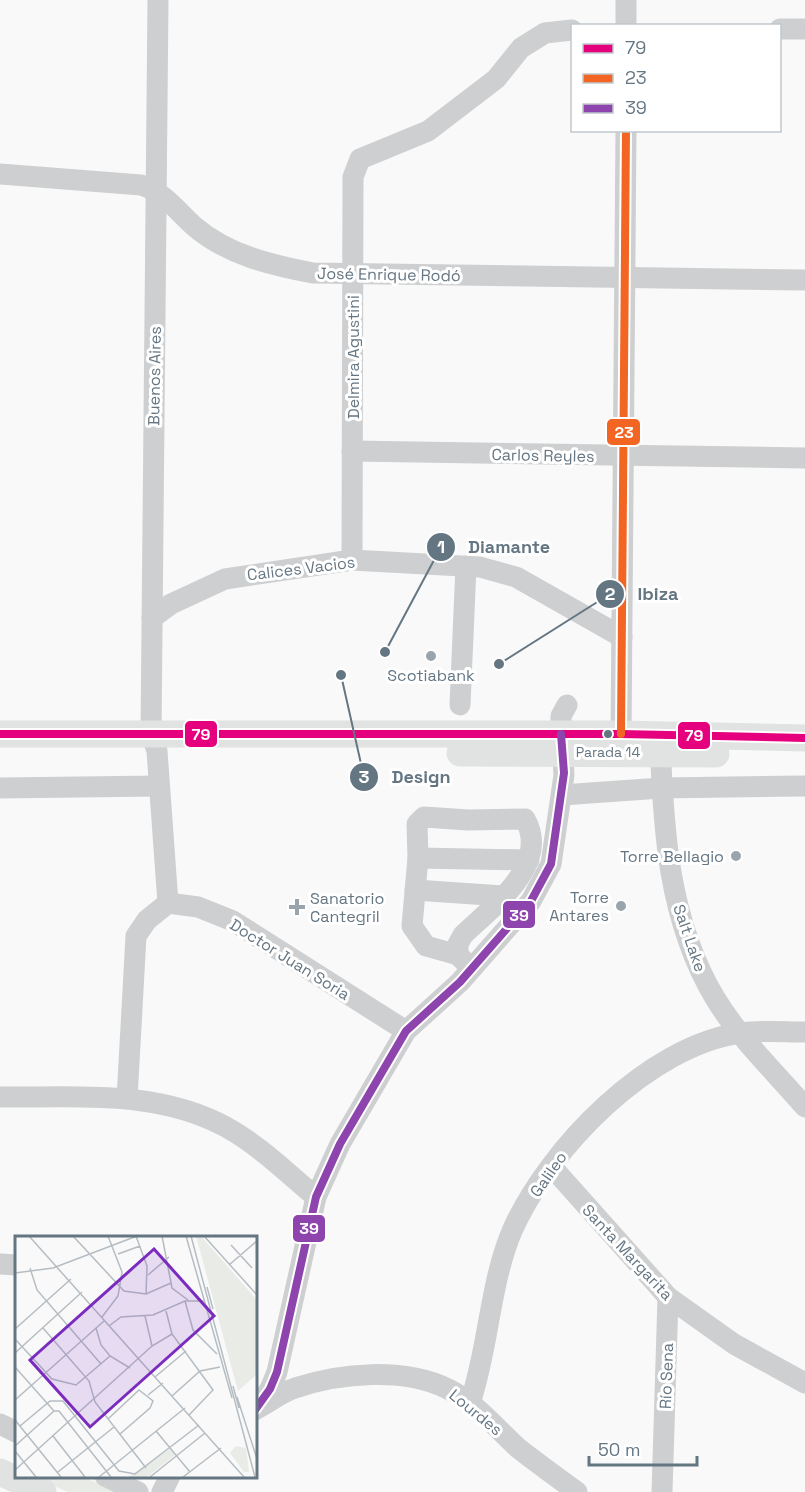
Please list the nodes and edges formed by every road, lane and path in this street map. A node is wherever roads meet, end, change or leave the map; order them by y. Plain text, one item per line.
1 (158, 0) edge
2 (626, 0) edge
3 (626, 24) edge
4 (781, 29) edge
5 (805, 29) edge
6 (571, 30) edge
7 (626, 132) edge
8 (0, 174) edge
9 (156, 190) junction
10 (353, 275) junction
11 (625, 278) junction
12 (805, 280) edge
13 (352, 451) junction
14 (624, 456) junction
15 (805, 458) edge
16 (352, 560) junction
17 (466, 566) junction
18 (152, 618) junction
19 (622, 637) junction
20 (460, 705) dead end
21 (567, 705) dead end
22 (0, 734) edge
23 (621, 734) junction
24 (805, 738) edge
25 (154, 742) junction
26 (562, 744) junction
27 (660, 745) junction
28 (0, 750) edge
29 (805, 754) edge
30 (159, 786) junction
31 (805, 786) edge
32 (0, 788) edge
33 (661, 788) junction
34 (561, 795) junction
35 (418, 858) junction
36 (529, 860) junction
37 (415, 890) junction
38 (503, 896) junction
39 (168, 903) junction
40 (465, 962) junction
41 (406, 1031) junction
42 (805, 1032) edge
43 (741, 1033) junction
44 (0, 1097) edge
45 (127, 1099) junction
46 (805, 1107) edge
47 (552, 1167) junction
48 (316, 1197) junction
49 (0, 1264) edge
50 (15, 1266) edge
51 (668, 1297) junction
52 (805, 1383) edge
53 (262, 1384) edge
54 (470, 1403) junction
55 (256, 1406) edge
56 (256, 1409) edge
57 (0, 1424) edge
58 (15, 1432) edge
59 (0, 1472) edge
60 (107, 1477) edge
61 (170, 1477) edge
62 (43, 1492) edge
63 (138, 1492) edge
64 (162, 1492) edge
65 (577, 1492) edge
66 (662, 1492) edge

1 - 9 street, Buenos Aires
2 - 3 street
4 - 5 street
6 - 10 street, Delmira Agustini
7 - 11 street
8 - 9 street
9 - 10 street, José Enrique Rodó
9 - 18 street, Buenos Aires
10 - 11 street, José Enrique Rodó
10 - 13 street, Delmira Agustini
11 - 12 street, José Enrique Rodó
11 - 14 street
13 - 14 street, Carlos Reyles
13 - 16 street, Delmira Agustini
14 - 15 street, Carlos Reyles
14 - 19 street
16 - 17 street, Calices Vacios
16 - 18 street, Calices Vacios
17 - 19 street, Calices Vacios
17 - 20 street
18 - 25 street, Buenos Aires
19 - 23 street
21 - 26 street
22 - 25 main road
23 - 26 main road
23 - 27 main road
24 - 27 main road
25 - 26 main road
25 - 28 main road
25 - 30 street, Buenos Aires
26 - 27 main road
26 - 34 street
27 - 29 main road
27 - 33 street, Salt Lake
30 - 32 street
30 - 39 street, Buenos Aires
31 - 33 street
33 - 34 street
33 - 43 street, Salt Lake
34 - 40 street
35 - 36 street
35 - 36 street
35 - 37 street
36 - 38 street
37 - 38 street
37 - 40 street
38 - 40 street
39 - 41 street, Doctor Juan Soria
39 - 45 street
40 - 41 street
41 - 48 street
42 - 43 street, Galileo
43 - 46 street, Salt Lake
43 - 47 street, Galileo
44 - 45 street
45 - 48 street
47 - 51 street, Santa Margarita
47 - 54 street, Galileo
48 - 53 street
49 - 50 street
51 - 52 street, Santa Margarita
51 - 66 street, Río Sena
53 - 55 street
54 - 56 street, Lourdes
54 - 65 street, Lourdes
57 - 58 street
59 - 62 main road
60 - 63 street
61 - 64 street

